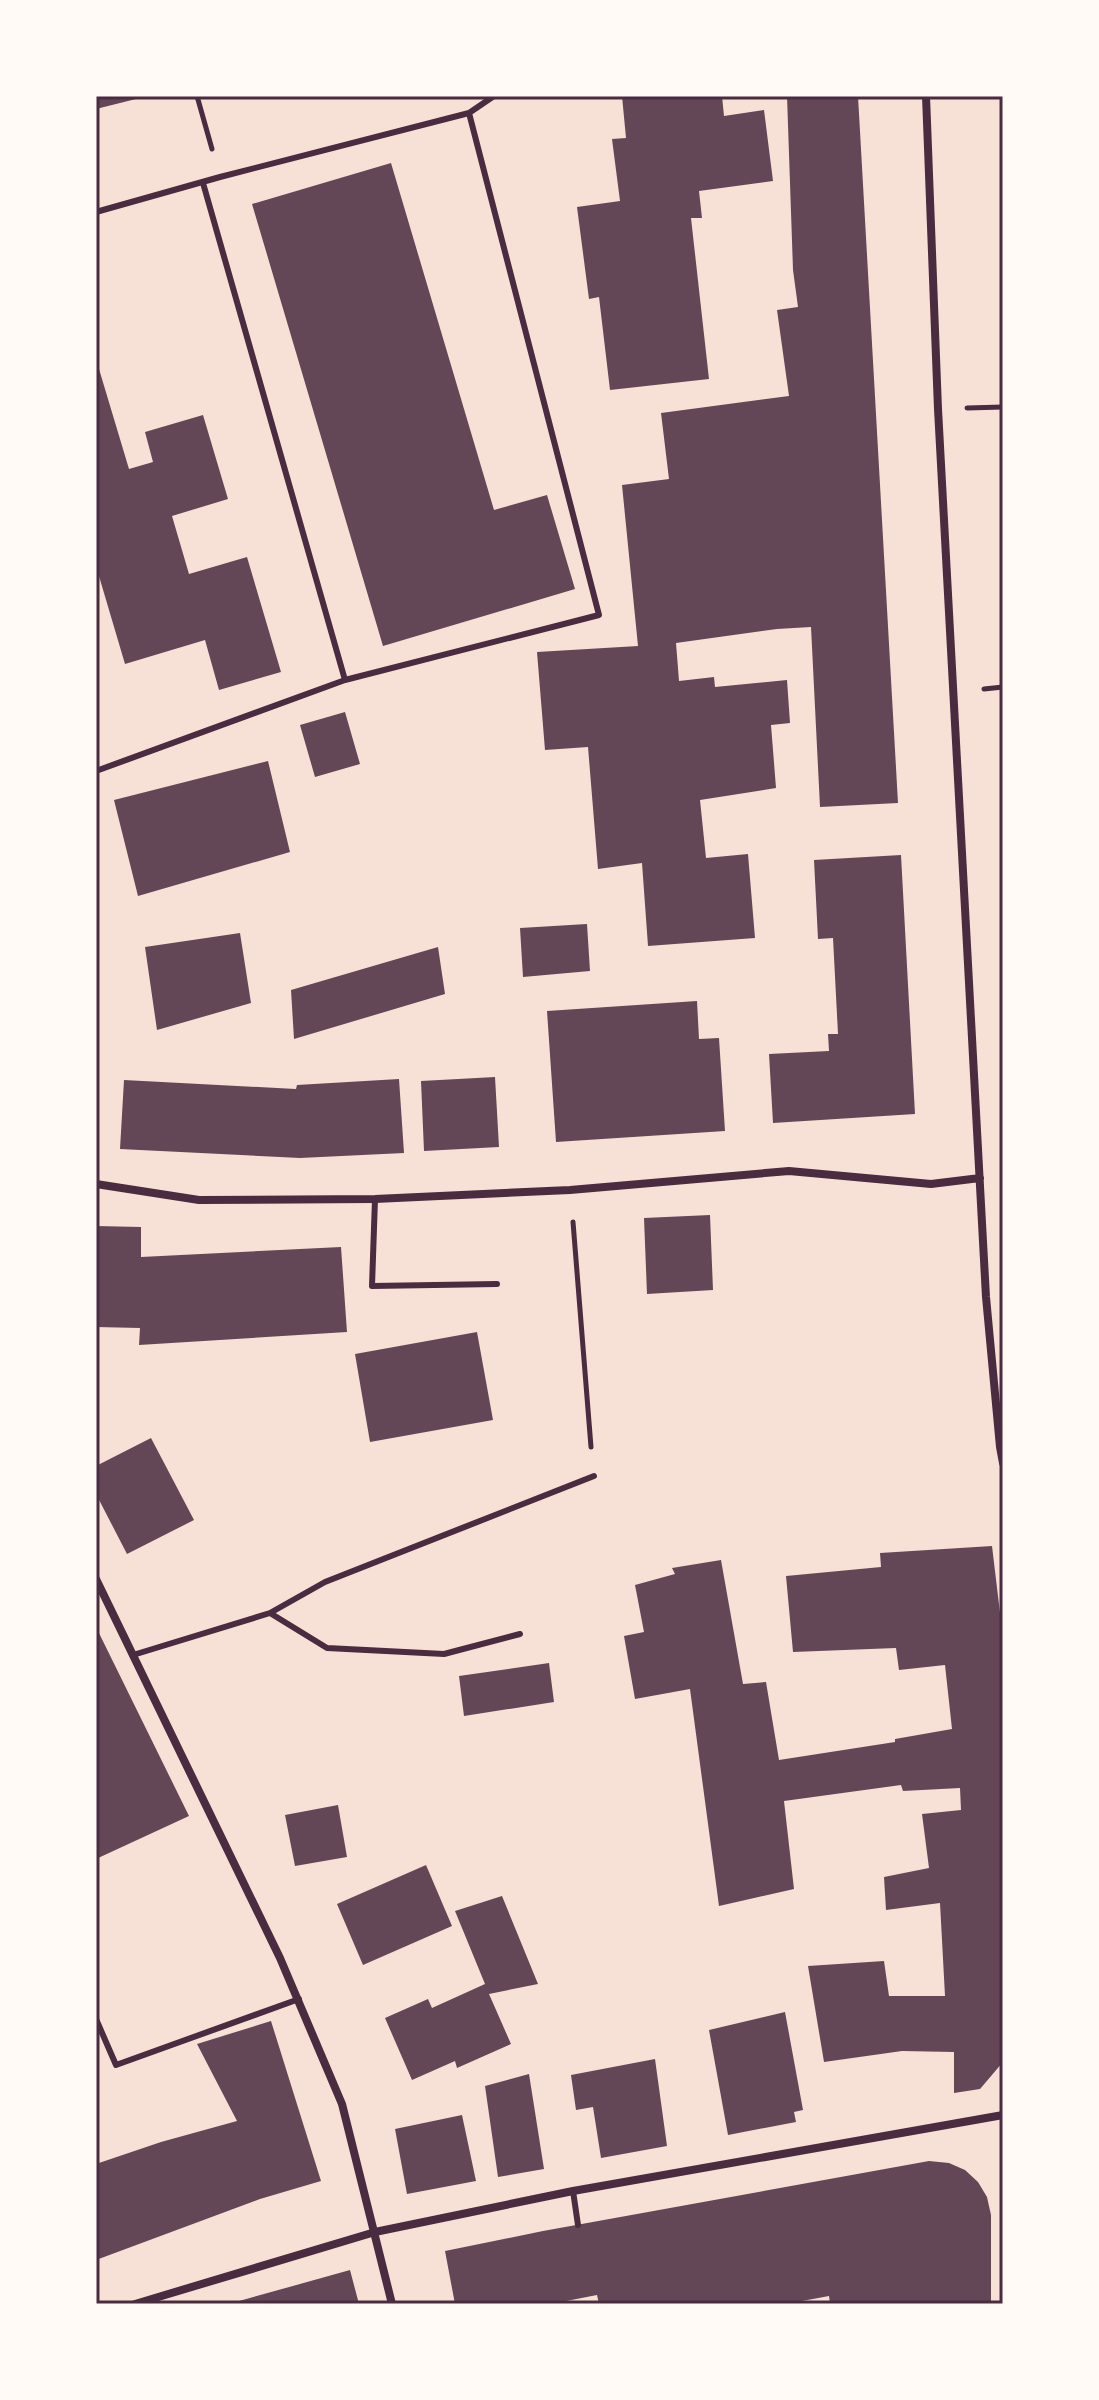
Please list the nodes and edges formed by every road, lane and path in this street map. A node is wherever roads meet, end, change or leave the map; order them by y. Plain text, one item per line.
1 (197, 96) edge
2 (494, 96) edge
3 (926, 96) edge
4 (469, 113) junction
5 (220, 177) junction
6 (203, 183) junction
7 (96, 212) edge
8 (345, 680) junction
9 (96, 771) edge
10 (980, 1178) junction
11 (96, 1184) edge
12 (375, 1199) junction
13 (576, 1253) dead end
14 (497, 1284) dead end
15 (1003, 1463) edge
16 (594, 1476) joint
17 (96, 1579) edge
18 (270, 1613) junction
19 (520, 1634) dead end
20 (133, 1655) junction
21 (299, 1999) junction
22 (96, 2019) edge
23 (1003, 2115) edge
24 (573, 2191) junction
25 (578, 2225) dead end
26 (375, 2232) junction
27 (135, 2304) edge
28 (392, 2304) edge

1 - 5 path
2 - 4 lane
3 - 10 street
4 - 5 lane
4 - 8 lane
5 - 6 lane
6 - 7 lane
6 - 8 lane
8 - 9 lane
10 - 12 street
10 - 15 street
11 - 12 street
12 - 14 lane
13 - 16 path
16 - 18 lane
17 - 20 street
18 - 19 lane
18 - 20 lane
20 - 21 street
21 - 22 lane
21 - 26 street
23 - 24 street
24 - 25 lane
24 - 26 street
26 - 27 street
26 - 28 street

